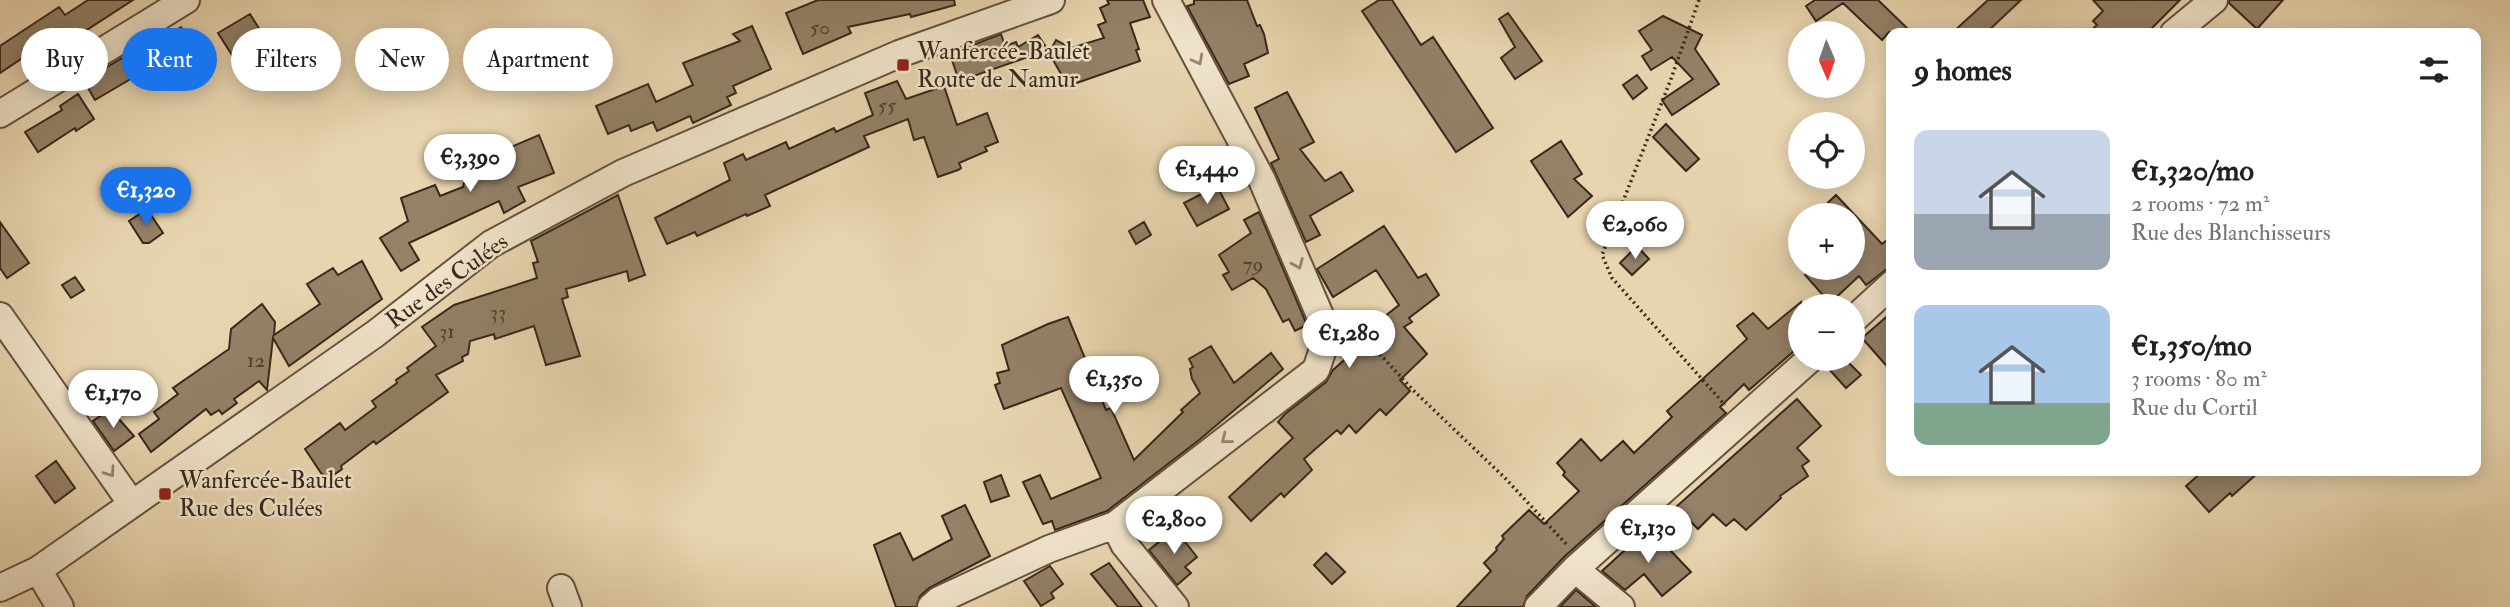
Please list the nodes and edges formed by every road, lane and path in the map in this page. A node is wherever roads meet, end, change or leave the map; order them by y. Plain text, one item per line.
1 (186, 0) edge
2 (1051, 0) edge
3 (1166, 0) edge
4 (1699, 0) edge
5 (2214, 0) edge
6 (2180, 28) edge
7 (0, 114) edge
8 (1886, 290) edge
9 (1865, 309) edge
10 (0, 316) edge
11 (1326, 331) junction
12 (1797, 371) edge
13 (1740, 423) junction
14 (132, 504) junction
15 (1115, 525) junction
16 (1575, 569) junction
17 (38, 570) junction
18 (0, 588) edge
19 (60, 607) edge
20 (931, 607) edge
21 (1175, 607) edge
22 (1538, 607) edge
23 (1621, 607) edge

1 - 7 street
2 - 14 street, Rue des Culées
3 -> 11 street
4 - 13 path
5 - 6 street
8 - 9 street
10 -> 14 street
11 -> 15 street
11 - 16 path
12 - 13 street
13 - 16 street
14 - 17 street, Rue des Culées
15 - 20 street
15 - 21 street
16 - 22 street
16 - 23 street
17 - 18 street, Rue des Culées
17 - 19 street

